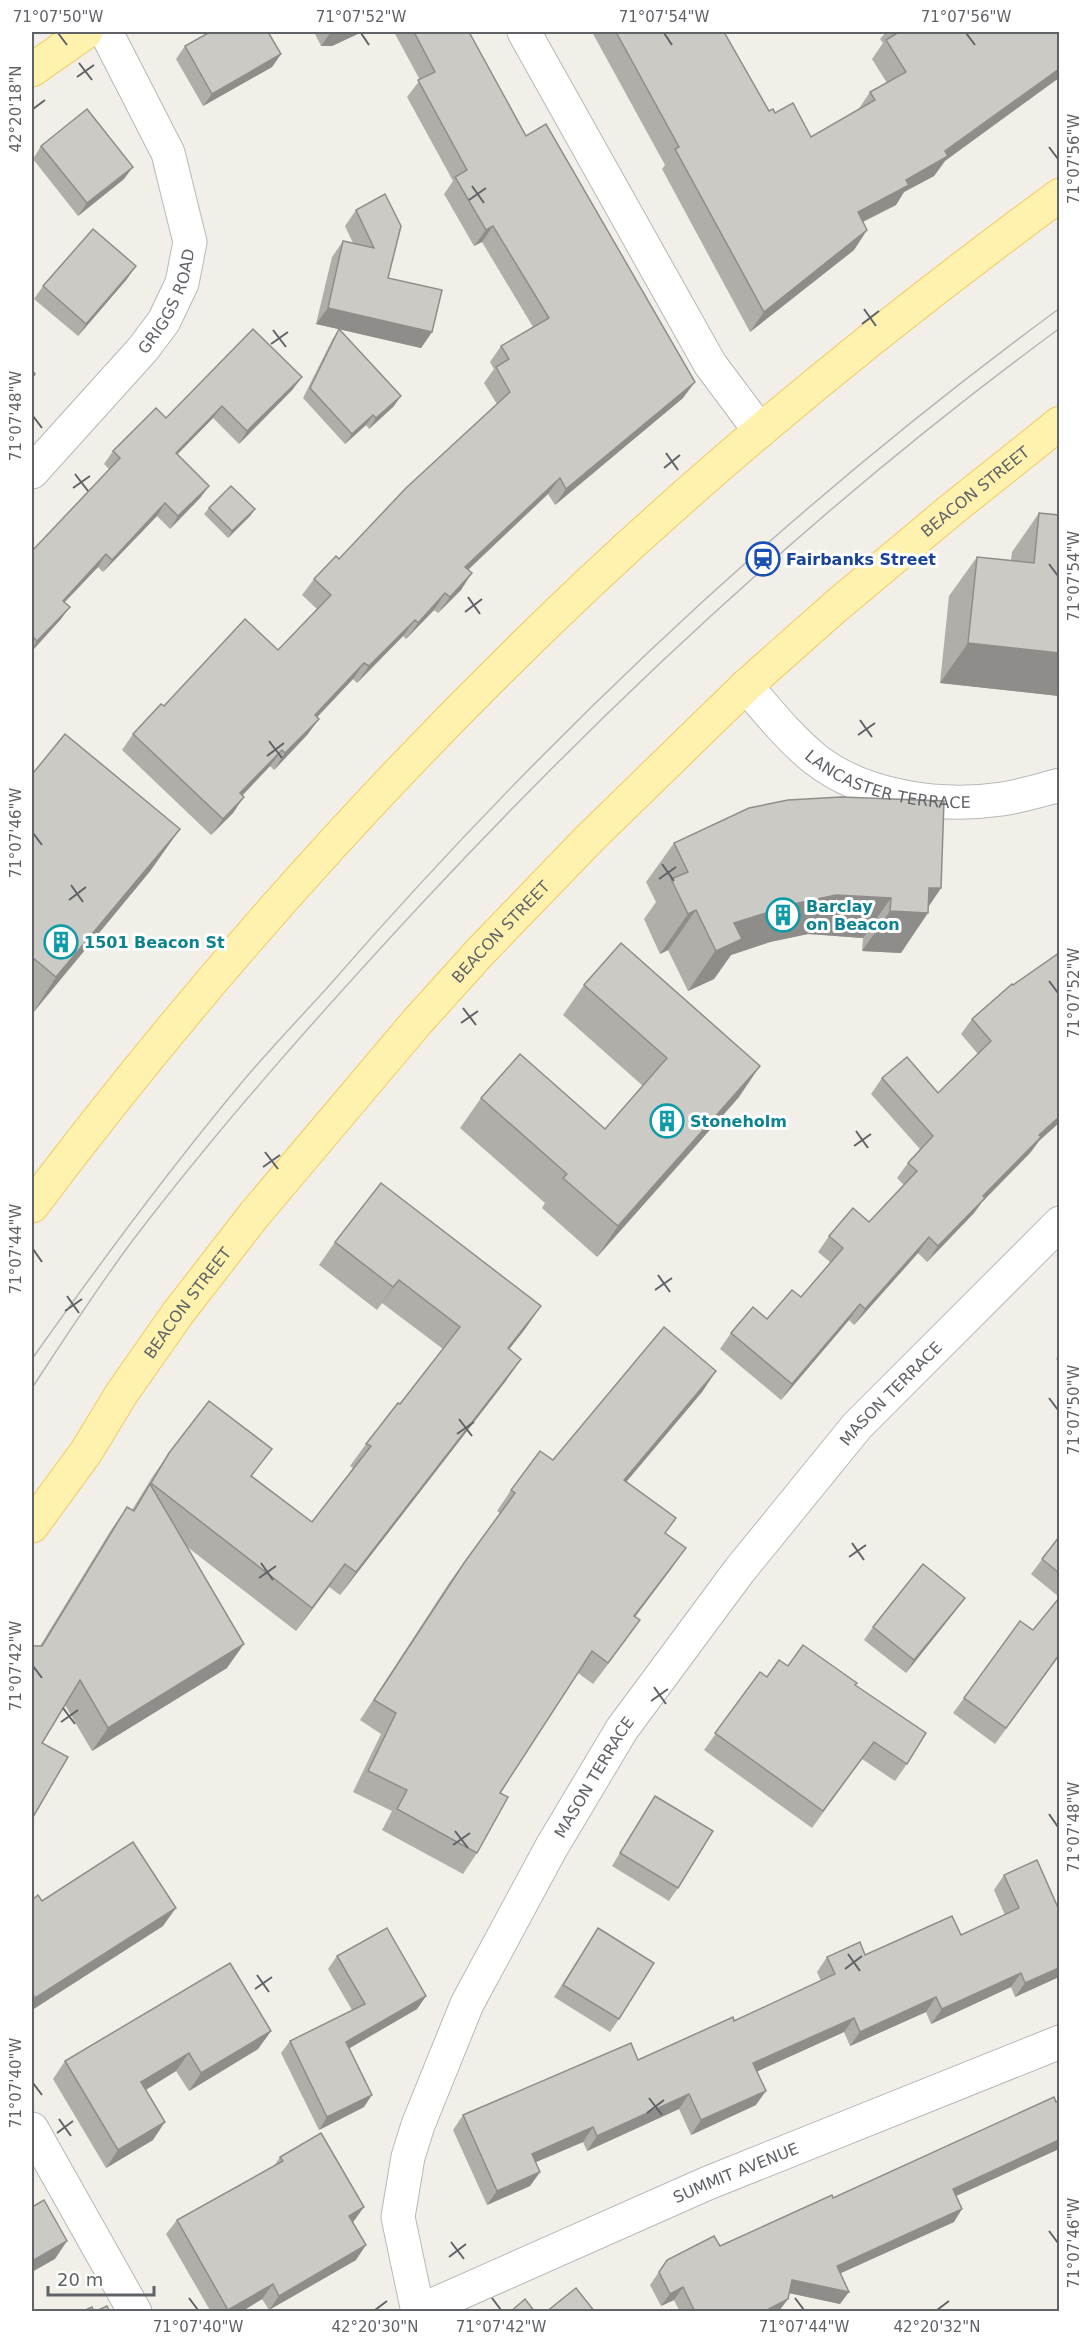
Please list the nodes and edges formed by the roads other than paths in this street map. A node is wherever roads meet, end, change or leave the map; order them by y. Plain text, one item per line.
1 (86, 32) edge
2 (106, 32) edge
3 (524, 32) edge
4 (32, 70) edge
5 (1059, 195) edge
6 (1059, 423) edge
7 (760, 431) junction
8 (32, 472) edge
9 (746, 686) junction
10 (1059, 785) edge
11 (32, 1206) edge
12 (1059, 1223) edge
13 (32, 1526) edge
14 (1059, 2042) edge
15 (32, 2128) edge
16 (417, 2311) edge
17 (135, 2312) edge

1 - 4 main road
2 - 8 street, GRIGGS ROAD
3 - 7 street
5 - 7 main road
6 - 9 main road, BEACON STREET
7 - 11 main road
9 - 10 street, LANCASTER TERRACE
9 - 13 main road, BEACON STREET
12 - 16 street, MASON TERRACE
14 - 16 street, SUMMIT AVENUE
15 - 17 street

